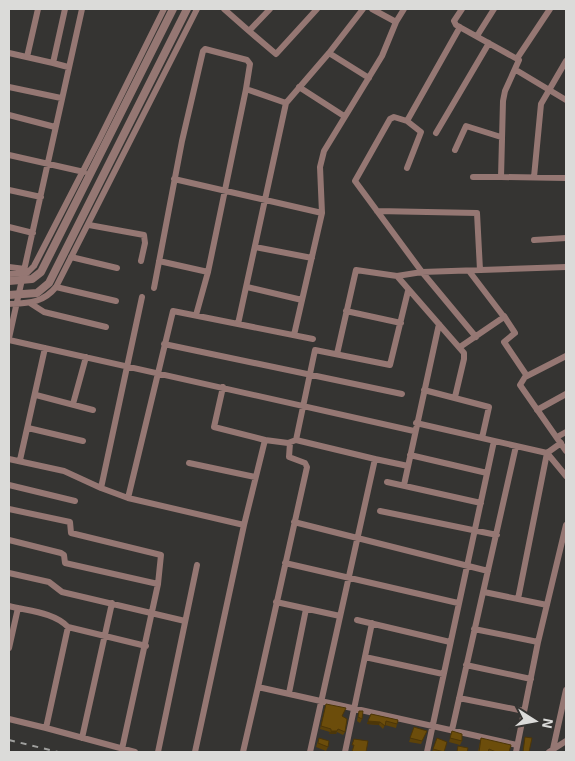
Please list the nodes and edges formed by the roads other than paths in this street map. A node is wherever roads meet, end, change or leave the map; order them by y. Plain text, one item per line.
1 (38, 9) edge
2 (66, 9) edge
3 (82, 9) edge
4 (164, 9) edge
5 (173, 9) edge
6 (187, 9) edge
7 (197, 9) edge
8 (224, 9) edge
9 (270, 9) edge
10 (317, 9) edge
11 (363, 9) edge
12 (372, 9) edge
13 (404, 9) edge
14 (462, 9) edge
15 (494, 9) edge
16 (550, 9) edge
17 (396, 22) junction
18 (460, 27) junction
19 (249, 31) junction
20 (477, 36) junction
21 (489, 43) junction
22 (9, 53) edge
23 (329, 53) junction
24 (27, 57) junction
25 (518, 57) junction
26 (566, 61) edge
27 (53, 63) junction
28 (68, 67) junction
29 (516, 70) junction
30 (369, 78) junction
31 (9, 87) edge
32 (299, 88) junction
33 (246, 89) junction
34 (548, 90) junction
35 (61, 98) junction
36 (566, 100) edge
37 (286, 103) junction
38 (9, 115) edge
39 (344, 116) junction
40 (407, 121) junction
41 (55, 127) junction
42 (436, 133) dead end
43 (501, 136) junction
44 (455, 150) dead end
45 (9, 155) edge
46 (48, 163) junction
47 (407, 168) dead end
48 (84, 172) junction
49 (473, 177) dead end
50 (500, 177) junction
51 (534, 177) junction
52 (566, 178) edge
53 (174, 179) junction
54 (9, 190) edge
55 (225, 191) junction
56 (41, 197) junction
57 (265, 200) junction
58 (377, 211) junction
59 (322, 213) junction
60 (89, 225) junction
61 (9, 227) edge
62 (32, 233) junction
63 (566, 238) edge
64 (534, 240) dead end
65 (256, 247) junction
66 (72, 257) junction
67 (312, 258) junction
68 (159, 261) junction
69 (141, 262) dead end
70 (9, 267) edge
71 (566, 267) edge
72 (117, 268) dead end
73 (480, 270) junction
74 (469, 271) junction
75 (208, 272) junction
76 (422, 272) junction
77 (9, 274) edge
78 (24, 274) junction
79 (397, 276) junction
80 (9, 281) edge
81 (56, 287) junction
82 (154, 288) dead end
83 (247, 288) junction
84 (408, 291) junction
85 (9, 295) edge
86 (142, 297) dead end
87 (18, 299) junction
88 (302, 300) junction
89 (116, 301) dead end
90 (30, 303) junction
91 (9, 304) edge
92 (346, 310) junction
93 (196, 315) junction
94 (504, 316) junction
95 (401, 323) junction
96 (238, 324) junction
97 (439, 324) junction
98 (106, 327) dead end
99 (294, 335) junction
100 (476, 337) junction
101 (9, 339) edge
102 (313, 340) dead end
103 (164, 344) junction
104 (45, 348) junction
105 (460, 348) junction
106 (336, 354) junction
107 (566, 356) edge
108 (86, 357) junction
109 (127, 366) junction
110 (158, 373) junction
111 (309, 376) junction
112 (528, 376) junction
113 (223, 386) junction
114 (424, 390) junction
115 (402, 394) dead end
116 (566, 394) edge
117 (36, 395) junction
118 (455, 397) junction
119 (73, 404) junction
120 (303, 405) junction
121 (93, 410) dead end
122 (537, 410) junction
123 (415, 427) junction
124 (28, 428) junction
125 (566, 432) edge
126 (482, 438) junction
127 (265, 440) junction
128 (559, 440) junction
129 (83, 441) dead end
130 (293, 441) junction
131 (494, 441) junction
132 (516, 446) junction
133 (566, 452) edge
134 (547, 453) junction
135 (410, 456) junction
136 (9, 459) edge
137 (375, 459) junction
138 (20, 460) junction
139 (189, 463) dead end
140 (408, 466) junction
141 (487, 473) junction
142 (566, 476) edge
143 (255, 477) junction
144 (387, 482) dead end
145 (9, 485) edge
146 (404, 485) junction
147 (100, 488) junction
148 (128, 498) junction
149 (75, 501) dead end
150 (481, 503) junction
151 (9, 509) edge
152 (380, 511) dead end
153 (294, 522) junction
154 (244, 525) junction
155 (566, 525) edge
156 (474, 532) junction
157 (497, 535) junction
158 (356, 538) junction
159 (9, 540) edge
160 (285, 563) junction
161 (197, 565) dead end
162 (467, 566) junction
163 (488, 572) junction
164 (9, 573) edge
165 (348, 578) junction
166 (158, 584) junction
167 (484, 592) junction
168 (518, 599) junction
169 (276, 602) junction
170 (112, 603) junction
171 (458, 603) junction
172 (547, 605) junction
173 (9, 606) edge
174 (18, 608) junction
175 (306, 609) junction
176 (153, 614) junction
177 (340, 616) junction
178 (357, 620) dead end
179 (185, 621) junction
180 (372, 623) junction
181 (68, 627) junction
182 (474, 629) junction
183 (105, 637) junction
184 (450, 642) junction
185 (538, 642) junction
186 (146, 646) junction
187 (9, 648) edge
188 (365, 656) junction
189 (466, 665) junction
190 (442, 674) junction
191 (530, 679) junction
192 (258, 687) junction
193 (566, 690) edge
194 (289, 693) junction
195 (459, 698) junction
196 (322, 700) junction
197 (354, 707) junction
198 (524, 712) junction
199 (9, 719) edge
200 (431, 726) junction
201 (46, 728) junction
202 (452, 730) junction
203 (82, 738) junction
204 (566, 741) edge
205 (517, 745) junction
206 (122, 749) junction
207 (551, 751) edge
208 (135, 752) edge
209 (158, 752) edge
210 (195, 752) edge
211 (244, 752) edge
212 (310, 752) edge
213 (346, 752) edge
214 (427, 752) edge
215 (516, 752) edge

1 - 24 street
2 - 27 street
3 - 28 street
4 - 48 street
5 - 78 street
6 - 87 street
7 - 60 street
8 - 19 street
9 - 19 street
10 - 19 street
11 - 23 street
12 - 17 street
13 - 17 street
14 - 18 street
15 - 20 street
16 - 25 street
17 - 30 street
18 - 20 street
18 - 40 street
20 - 21 street
21 - 25 street
21 - 42 street
22 - 24 street
23 - 30 street
23 - 32 street
24 - 27 street
25 - 29 street
26 - 34 street
27 - 28 street
28 - 35 street
29 - 34 street
29 - 43 street
30 - 39 street
31 - 35 street
32 - 37 street
32 - 39 street
33 - 37 street
33 - 53 street
33 - 55 street
34 - 36 street
34 - 51 street
35 - 41 street
37 - 57 street
38 - 41 street
39 - 59 street
40 - 47 street
40 - 58 street
41 - 46 street
43 - 44 street
43 - 50 street
45 - 46 street
46 - 48 street
46 - 56 street
48 - 78 street
49 - 50 street
50 - 51 street
51 - 52 street
53 - 55 street
53 - 68 street
54 - 56 street
55 - 57 street
55 - 75 street
56 - 62 street
57 - 59 street
57 - 65 street
58 - 73 street
58 - 76 street
59 - 67 street
60 - 66 street
60 - 69 street
61 - 62 street
62 - 78 street
63 - 64 street
65 - 67 street
65 - 83 street
66 - 72 street
66 - 81 street
67 - 88 street
68 - 75 street
68 - 82 street
70 - 78 street
71 - 73 street
73 - 74 street
74 - 76 street
74 - 94 street
75 - 93 street
76 - 79 street
76 - 100 street
77 - 78 street
78 - 80 street
78 - 87 street
79 - 84 street
79 - 92 street
81 - 89 street
81 - 90 street
83 - 88 street
83 - 96 street
84 - 95 street
84 - 97 street
85 - 87 street
86 - 109 street
87 - 90 street
87 - 91 street
87 - 101 street
88 - 99 street
90 - 98 street
92 - 95 street
92 - 106 street
93 - 96 street
93 - 103 street
94 - 100 street
94 - 112 street
95 - 106 street
96 - 99 street
97 - 105 street
97 - 114 street
99 - 102 street
100 - 105 street
101 - 104 street
103 - 110 street
103 - 111 street
104 - 108 street
104 - 117 street
105 - 118 street
106 - 111 street
107 - 112 street
108 - 109 street
108 - 119 street
109 - 110 street
109 - 147 street
110 - 113 street
110 - 148 street
111 - 115 street
111 - 120 street
112 - 122 street
113 - 120 street
113 - 127 street
114 - 118 street
114 - 123 street
116 - 122 street
117 - 119 street
117 - 124 street
118 - 126 street
119 - 121 street
120 - 123 street
120 - 130 street
122 - 128 street
123 - 126 street
123 - 135 street
124 - 129 street
124 - 138 street
125 - 128 street
126 - 131 street
127 - 130 street
127 - 143 street
128 - 133 street
128 - 134 street
130 - 137 street
130 - 153 street
131 - 132 street
131 - 141 street
132 - 134 street
132 - 157 street
134 - 142 street
134 - 168 street
135 - 140 street
135 - 141 street
136 - 138 street
137 - 140 street
137 - 158 street
138 - 147 street
139 - 143 street
140 - 146 street
141 - 150 street
143 - 154 street
144 - 146 street
145 - 149 street
146 - 150 street
147 - 148 street
148 - 154 street
150 - 156 street
151 - 166 street
152 - 156 street
153 - 158 street
153 - 160 street
154 - 210 street
155 - 172 street
156 - 157 street
156 - 162 street
157 - 163 street
158 - 162 street
158 - 165 street
159 - 166 street
160 - 165 street
160 - 169 street
161 - 179 street
162 - 163 street
162 - 171 street
163 - 167 street
164 - 170 street
165 - 171 street
165 - 177 street
166 - 176 street
167 - 168 street
167 - 182 street
168 - 172 street
169 - 175 street
169 - 192 street
170 - 176 street
170 - 183 street
171 - 184 street
172 - 185 street
173 - 174 street
174 - 181 street
174 - 187 street
175 - 177 street
175 - 194 street
176 - 179 street
176 - 186 street
177 - 196 street
178 - 180 street
179 - 209 street
180 - 184 street
180 - 188 street
181 - 183 street
181 - 201 street
182 - 185 street
182 - 189 street
183 - 186 street
183 - 203 street
184 - 190 street
185 - 191 street
186 - 206 street
188 - 190 street
188 - 197 street
189 - 191 street
189 - 195 street
190 - 200 street
191 - 198 street
192 - 194 street
192 - 211 street
193 - 207 street
194 - 196 street
195 - 198 street
195 - 202 street
196 - 197 street
196 - 212 street
197 - 200 street
197 - 213 street
198 - 205 street
199 - 201 street
200 - 202 street
200 - 214 street
201 - 203 street
202 - 205 street
203 - 206 street
204 - 207 street
205 - 215 street
206 - 208 street

